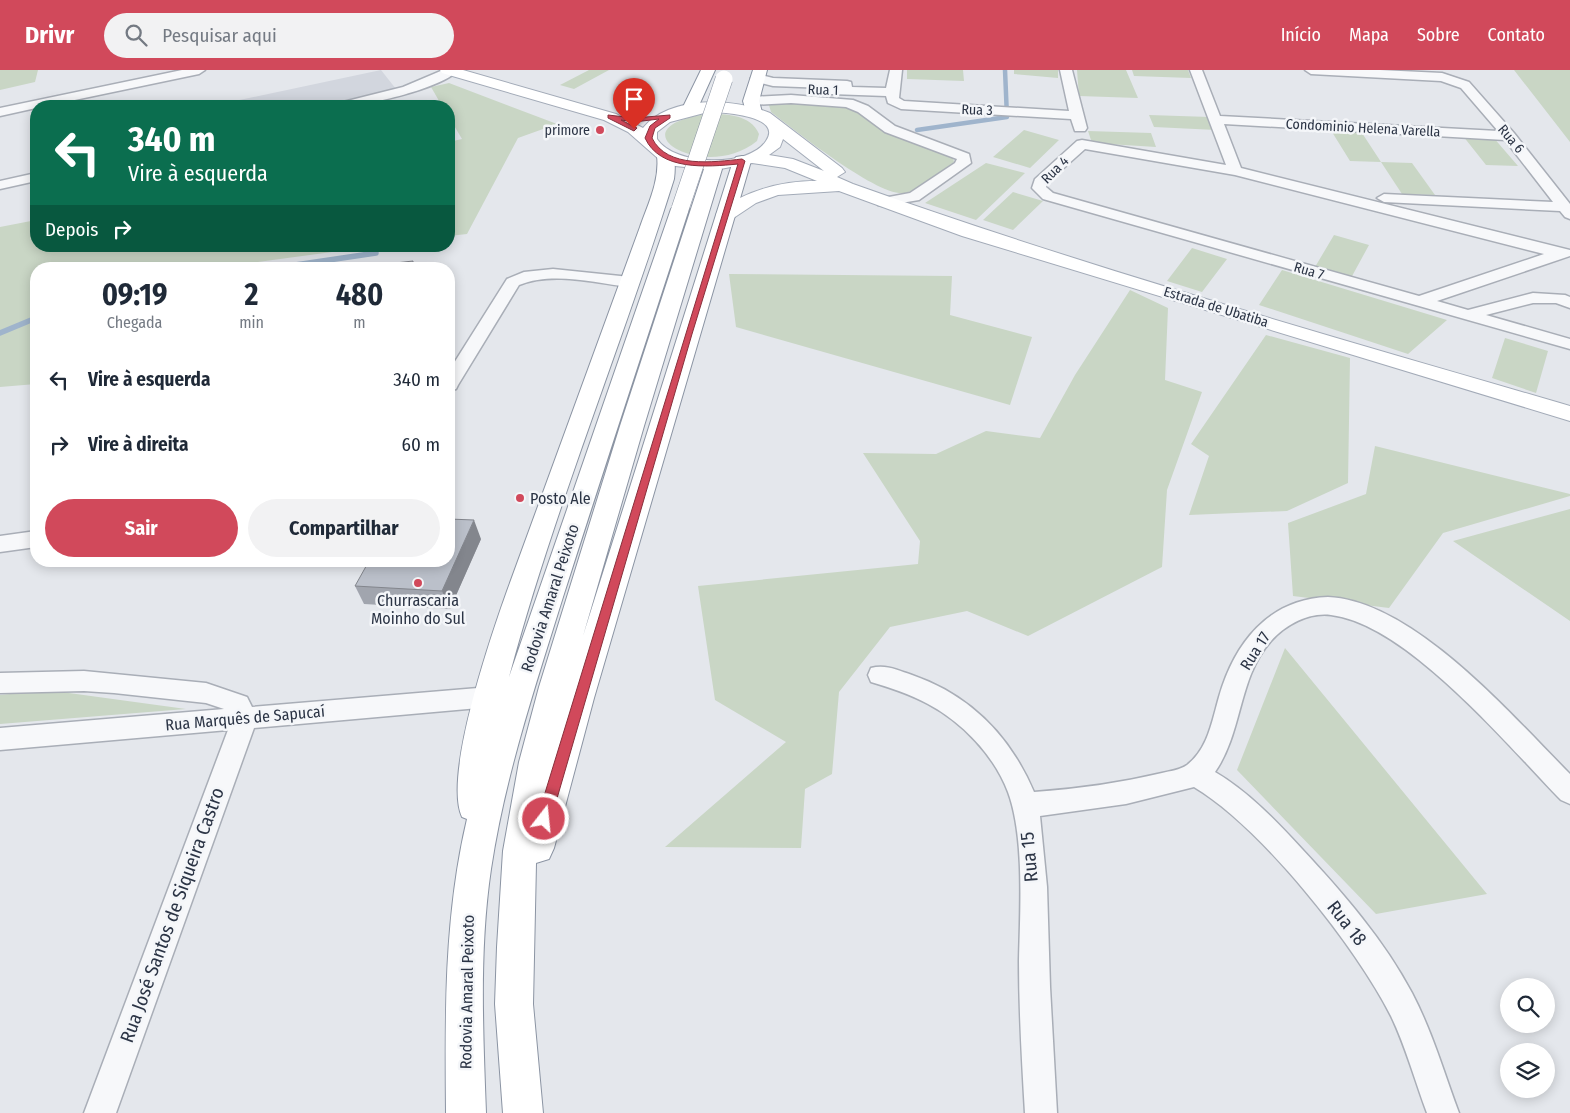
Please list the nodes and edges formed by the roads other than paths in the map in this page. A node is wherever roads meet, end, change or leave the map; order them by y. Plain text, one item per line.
1 (199, 70) edge
2 (449, 70) edge
3 (708, 70) edge
4 (896, 70) edge
5 (1066, 70) edge
6 (1196, 70) edge
7 (1312, 70) edge
8 (725, 75) edge
9 (774, 80) edge
10 (752, 86) edge
11 (892, 90) junction
12 (791, 99) junction
13 (57, 100) edge
14 (376, 100) edge
15 (30, 106) edge
16 (690, 109) junction
17 (0, 112) edge
18 (1076, 115) junction
19 (668, 116) junction
20 (610, 117) junction
21 (1216, 120) junction
22 (770, 121) junction
23 (727, 126) dead end
24 (1509, 136) junction
25 (1082, 144) junction
26 (657, 150) junction
27 (738, 157) junction
28 (1235, 171) junction
29 (30, 178) edge
30 (0, 185) edge
31 (856, 191) junction
32 (1048, 196) joint
33 (1335, 196) junction
34 (1422, 200) junction
35 (884, 202) junction
36 (1568, 210) edge
37 (702, 211) junction
38 (1423, 218) junction
39 (1524, 244) junction
40 (1565, 253) edge
41 (1541, 261) junction
42 (630, 282) junction
43 (1418, 302) junction
44 (1570, 303) edge
45 (1465, 316) junction
46 (1570, 344) edge
47 (455, 375) edge
48 (1570, 414) edge
49 (30, 540) edge
50 (0, 544) edge
51 (880, 675) dead end
52 (0, 683) edge
53 (490, 697) junction
54 (245, 718) junction
55 (0, 739) edge
56 (1195, 774) junction
57 (1570, 792) edge
58 (1024, 805) junction
59 (474, 868) junction
60 (100, 1113) edge
61 (466, 1113) edge
62 (523, 1113) edge
63 (1041, 1113) edge
64 (1443, 1113) edge

1 - 13 street
2 - 14 street
2 - 20 main road
3 - 16 main road
4 - 11 street
5 - 18 street
6 - 21 street
7 - 24 street, Rua 6
8 - 37 main road, Rodovia Amaral Peixoto, bridge
9 - 10 street, Rua 1
9 - 11 street, Rua 1
9 - 12 street
10 - 12 street
10 - 16 main road
10 - 22 main road, Estrada de Ubatiba
10 - 23 main road
11 - 18 street, Rua 3
12 - 35 street
15 - 17 street
16 - 19 main road
18 - 25 street
19 - 20 main road
19 - 26 main road
20 - 26 main road
21 - 24 street, Condominio Helena Varella
21 - 28 street
22 - 27 main road
22 - 31 main road, Estrada de Ubatiba
24 - 36 street, Rua 6
25 - 28 street
25 - 32 street, Rua 4
26 - 27 main road
26 - 42 main road
27 - 31 main road, Estrada de Ubatiba
27 - 37 main road
28 - 33 street
29 - 30 street
31 - 35 main road, Estrada de Ubatiba
31 - 37 main road
32 - 43 street, Rua 7
33 - 34 street
33 - 38 street
34 - 36 street
34 - 38 street
35 - 48 main road, Estrada de Ubatiba
37 - 59 main road, Rodovia Amaral Peixoto
37 - 62 main road, Rodovia Amaral Peixoto
38 - 39 street
39 - 40 street
39 - 41 street
40 - 41 street
41 - 43 street
42 - 47 street
42 - 53 main road
43 - 45 street, Rua 7
44 - 45 street
45 - 46 street, Rua 7
49 - 50 street
51 - 58 street, Rua 15
52 - 54 street
53 - 54 street, Rua Marquês de Sapucaí
53 - 59 main road
54 - 55 street, Rua Marquês de Sapucaí
54 - 60 street, Rua José Santos de Siqueira Castro
56 - 57 street, Rua 17
56 - 58 street
56 - 64 street, Rua 18
58 - 63 street, Rua 15
59 - 61 main road, Rodovia Amaral Peixoto

